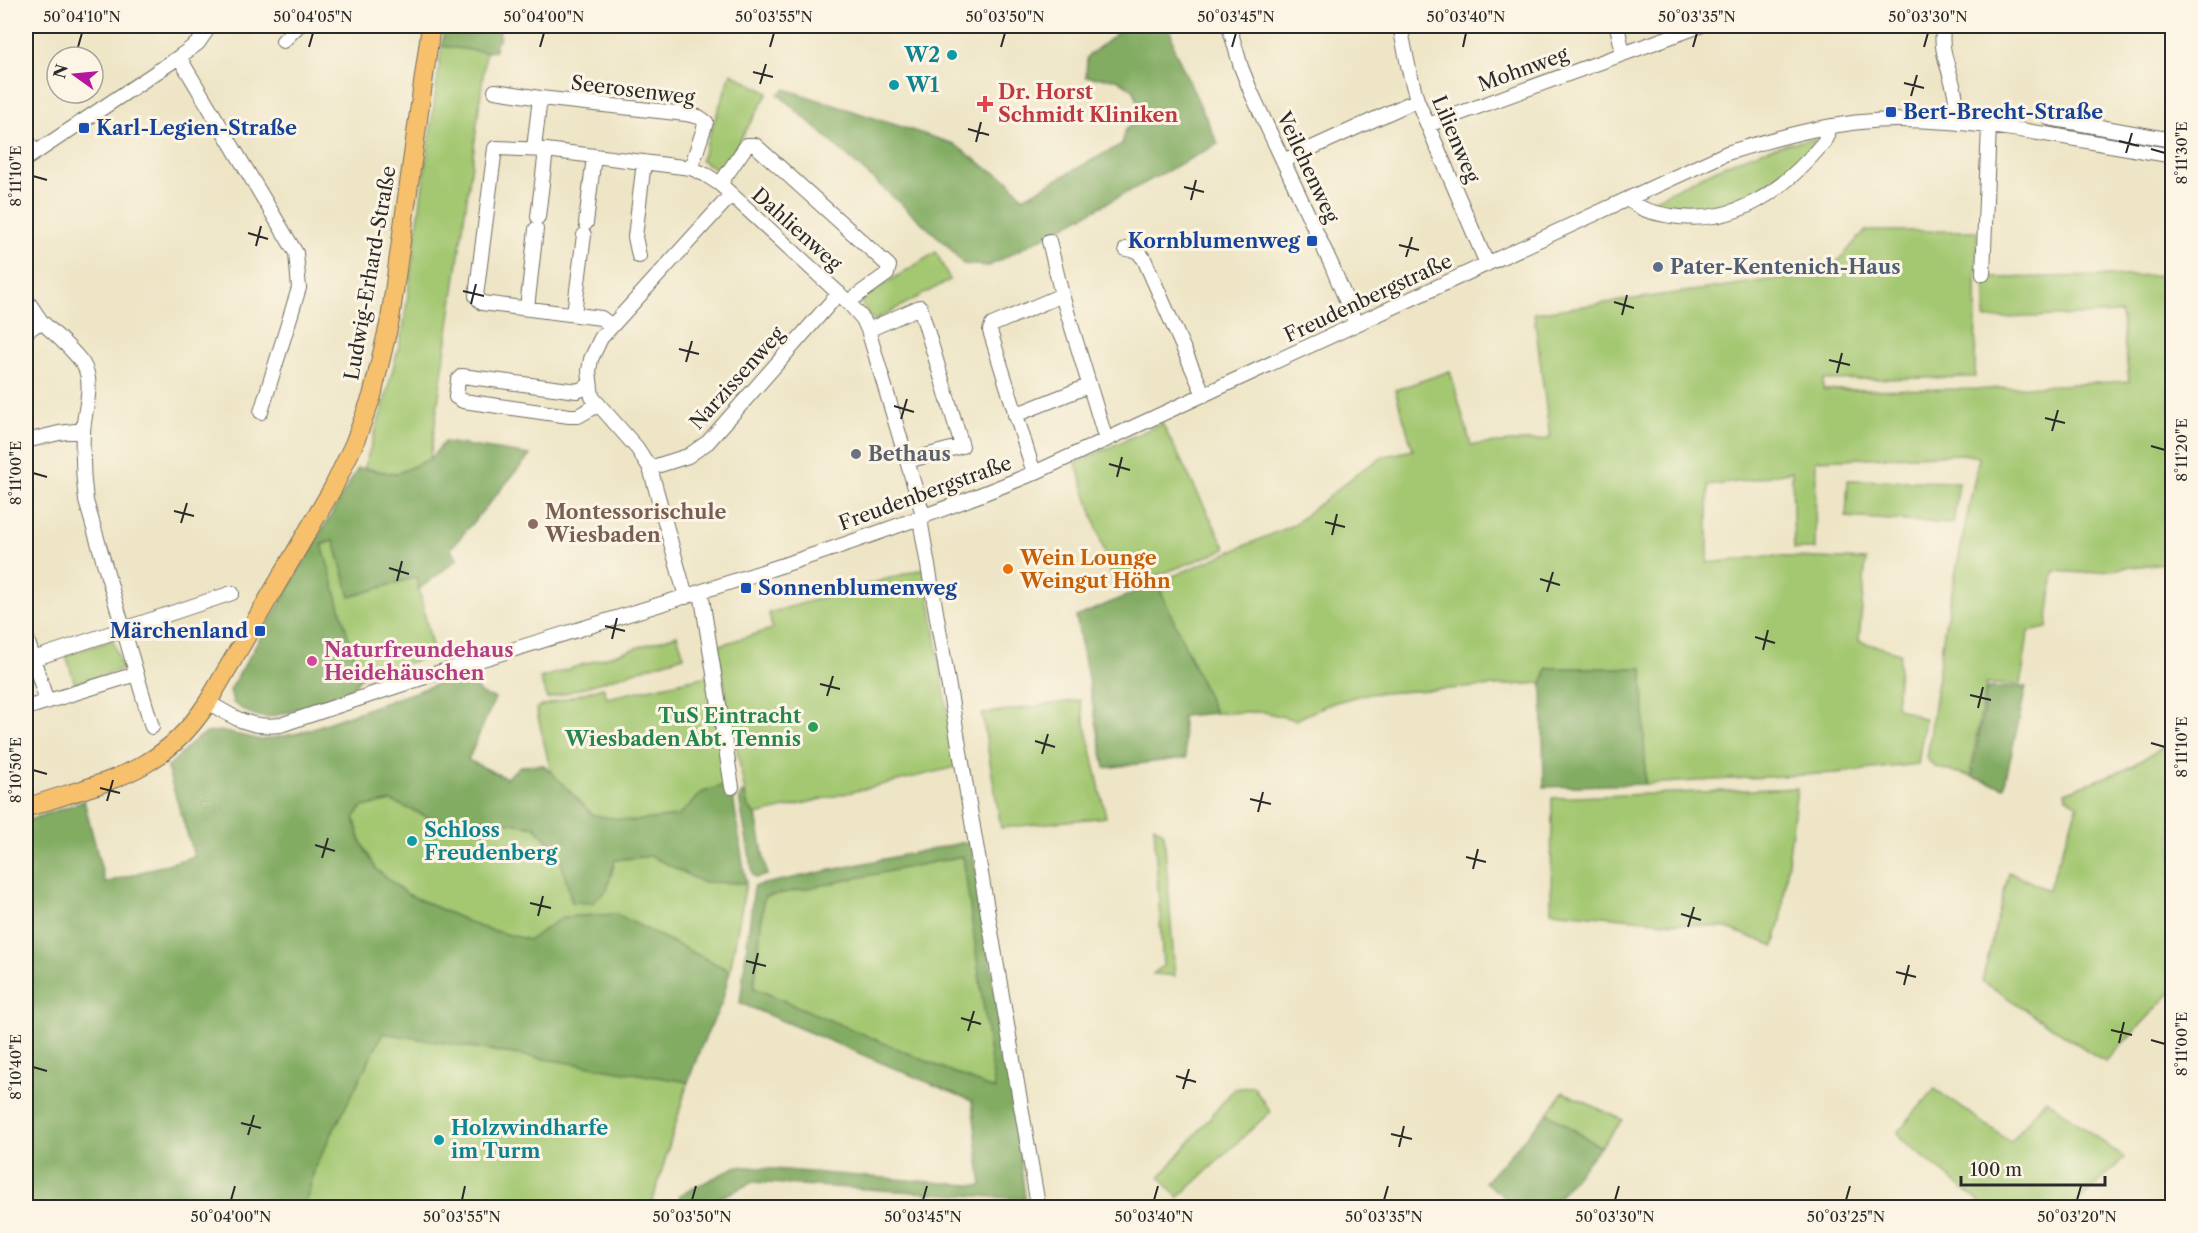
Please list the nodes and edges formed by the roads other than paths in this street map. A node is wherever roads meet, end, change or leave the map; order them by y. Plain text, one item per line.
1 (210, 26) edge
2 (298, 26) edge
3 (431, 26) edge
4 (1229, 26) edge
5 (1400, 26) edge
6 (1617, 26) edge
7 (1700, 26) edge
8 (1944, 26) edge
9 (283, 40) dead end
10 (1623, 53) junction
11 (179, 57) junction
12 (495, 91) dead end
13 (540, 98) junction
14 (1418, 100) junction
15 (2049, 118) dead end
16 (1957, 122) junction
17 (1428, 124) junction
18 (1989, 126) junction
19 (1827, 127) junction
20 (26, 138) edge
21 (2172, 140) edge
22 (540, 149) junction
23 (30, 156) edge
24 (594, 156) junction
25 (2172, 156) edge
26 (1283, 161) junction
27 (644, 162) junction
28 (691, 168) junction
29 (720, 184) junction
30 (731, 195) junction
31 (1629, 199) junction
32 (1049, 241) dead end
33 (1126, 249) dead end
34 (639, 256) dead end
35 (1487, 264) junction
36 (1983, 274) dead end
37 (1062, 295) junction
38 (843, 298) junction
39 (26, 299) edge
40 (527, 309) junction
41 (574, 314) junction
42 (41, 321) junction
43 (1356, 324) junction
44 (612, 326) junction
45 (868, 330) junction
46 (26, 332) edge
47 (590, 386) junction
48 (1088, 386) junction
49 (1204, 395) junction
50 (598, 405) junction
51 (261, 412) dead end
52 (1015, 416) junction
53 (83, 430) junction
54 (1106, 440) junction
55 (26, 441) edge
56 (907, 461) junction
57 (650, 468) junction
58 (1034, 473) junction
59 (922, 518) junction
60 (232, 592) dead end
61 (701, 592) junction
62 (686, 597) junction
63 (123, 628) junction
64 (26, 636) edge
65 (33, 659) junction
66 (136, 674) junction
67 (46, 702) junction
68 (208, 702) junction
69 (26, 708) edge
70 (152, 727) dead end
71 (732, 787) dead end
72 (26, 808) edge
73 (1038, 1205) dead end

1 - 11 street
2 - 9 street
3 - 68 main road, Ludwig-Erhard-Straße
4 - 26 street, Veilchenweg
5 - 14 street, Lilienweg
6 - 10 street
7 - 10 street, Mohnweg
8 - 16 street
10 - 17 street, Mohnweg
11 - 23 street
11 - 51 street
12 - 13 street, Seerosenweg
13 - 22 street
13 - 28 street, Seerosenweg
14 - 17 street, Lilienweg
14 - 26 street
15 - 21 street
16 - 18 street, Freudenbergstraße
16 - 19 street, Freudenbergstraße
17 - 35 street, Lilienweg
18 - 25 street, Freudenbergstraße
18 - 36 street
19 - 31 street, Freudenbergstraße
19 - 31 street
20 - 23 street
22 - 24 street, Dahlienweg
22 - 40 street
22 - 40 street, Dahlienweg
24 - 27 street, Dahlienweg
24 - 41 street
26 - 43 street, Veilchenweg
27 - 28 street, Dahlienweg
27 - 34 street
28 - 29 street, Dahlienweg
29 - 30 street, Dahlienweg
29 - 38 street, Narzissenweg
30 - 38 street, Dahlienweg
30 - 44 street
31 - 35 street, Freudenbergstraße
32 - 37 street
33 - 49 street
35 - 43 street, Freudenbergstraße
37 - 48 street
37 - 52 street
38 - 45 street, Dahlienweg
38 - 57 street, Narzissenweg
39 - 42 street
40 - 41 street
41 - 44 street
42 - 46 street
42 - 53 street
43 - 49 street, Freudenbergstraße
44 - 47 street
45 - 56 street, Dahlienweg
45 - 56 street
47 - 50 street
47 - 50 street
48 - 52 street
48 - 54 street
49 - 54 street, Freudenbergstraße
50 - 57 street
52 - 58 street
53 - 55 street
53 - 63 street
54 - 58 street, Freudenbergstraße
56 - 59 street, Dahlienweg
57 - 62 street
58 - 59 street, Freudenbergstraße
59 - 61 street, Freudenbergstraße
59 - 73 street, Dahlienweg
60 - 63 street
61 - 62 street, Freudenbergstraße
61 - 71 street
62 - 68 street, Freudenbergstraße
63 - 65 street
63 - 66 street
64 - 65 street
65 - 67 street
66 - 67 street
66 - 70 street
67 - 69 street
68 - 72 main road, Ludwig-Erhard-Straße

